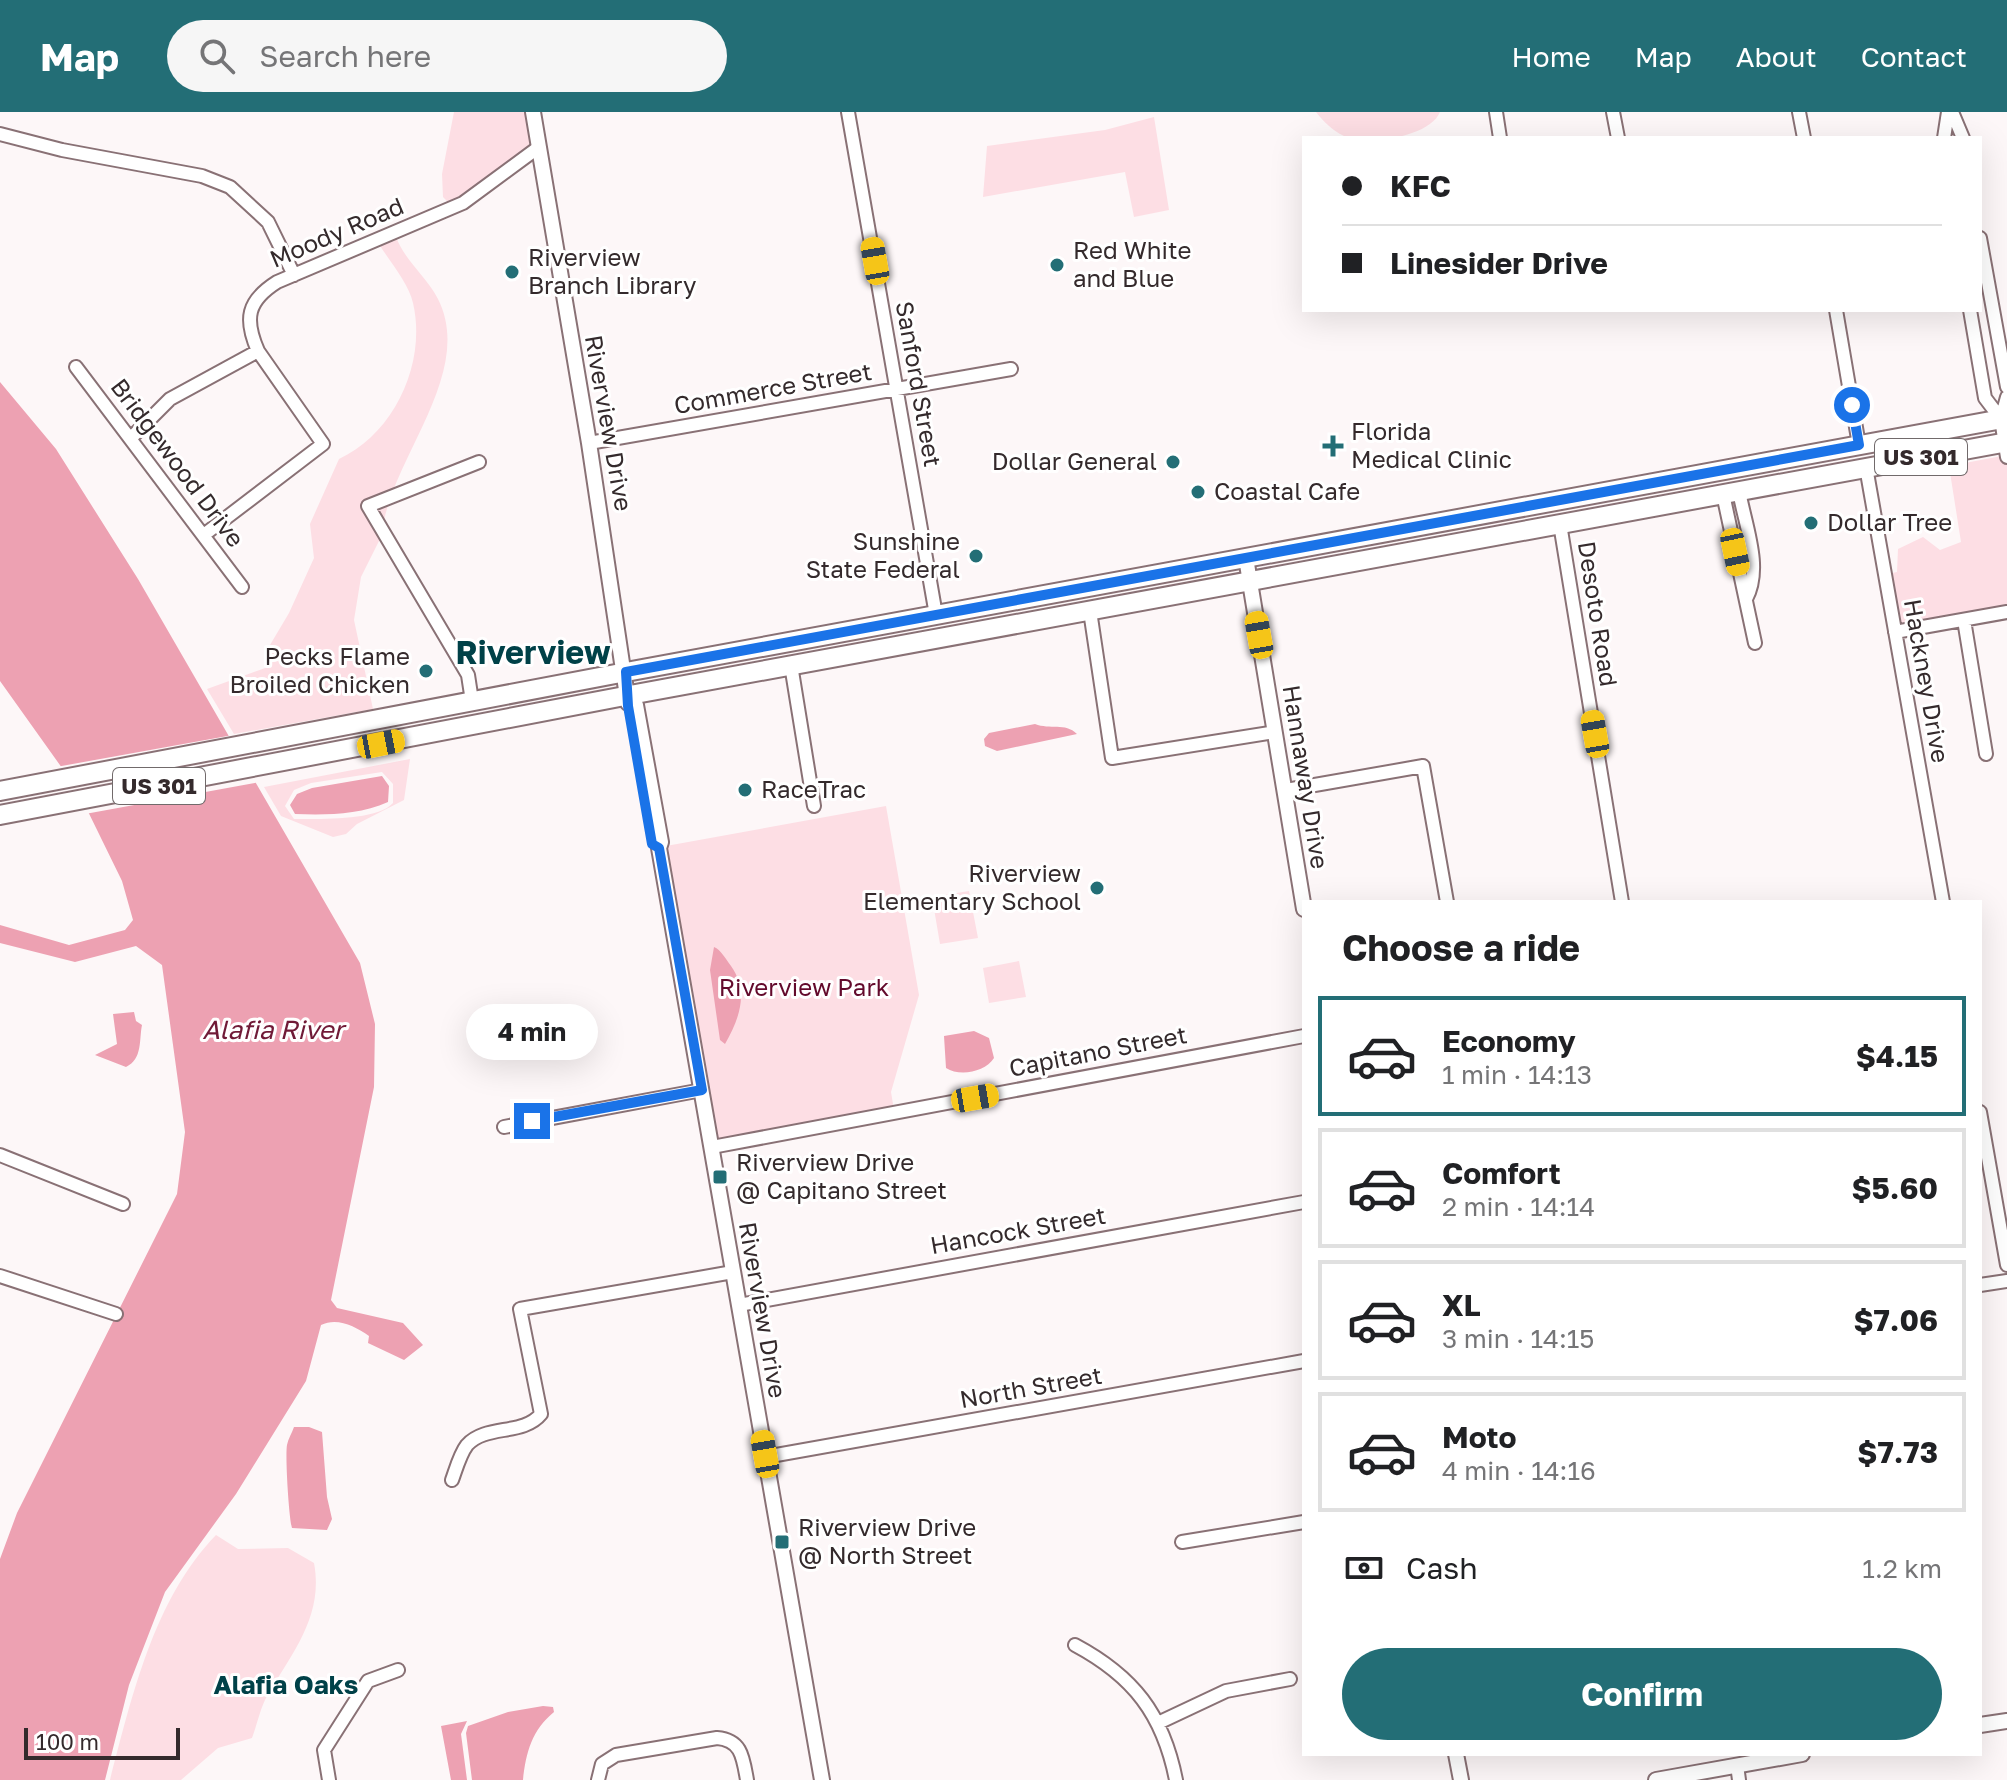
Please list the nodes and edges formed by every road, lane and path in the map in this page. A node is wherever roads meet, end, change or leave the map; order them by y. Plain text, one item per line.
1 (533, 112) edge
2 (848, 112) edge
3 (1496, 112) edge
4 (1613, 112) edge
5 (1799, 112) edge
6 (1950, 112) edge
7 (0, 134) edge
8 (1500, 136) edge
9 (1618, 136) edge
10 (1804, 136) edge
11 (1944, 136) edge
12 (1962, 136) edge
13 (539, 147) junction
14 (1982, 249) edge
15 (294, 275) junction
16 (1836, 312) edge
17 (1970, 312) edge
18 (258, 351) junction
19 (76, 367) dead end
20 (1011, 369) dead end
21 (2007, 387) edge
22 (897, 390) junction
23 (2007, 397) edge
24 (2004, 418) edge
25 (131, 438) junction
26 (589, 443) junction
27 (1859, 445) junction
28 (2006, 447) edge
29 (1837, 449) junction
30 (479, 462) dead end
31 (1866, 467) junction
32 (1724, 470) junction
33 (1693, 476) junction
34 (1731, 492) junction
35 (1541, 504) junction
36 (1638, 509) junction
37 (1560, 524) junction
38 (205, 534) junction
39 (1429, 548) junction
40 (1246, 558) junction
41 (1250, 582) junction
42 (1106, 585) junction
43 (242, 587) dead end
44 (1090, 611) junction
45 (2007, 612) edge
46 (936, 615) junction
47 (1964, 620) junction
48 (1895, 632) junction
49 (947, 637) junction
50 (1755, 643) dead end
51 (800, 664) junction
52 (626, 672) junction
53 (630, 695) junction
54 (472, 701) junction
55 (1275, 732) junction
56 (381, 744) junction
57 (1986, 754) dead end
58 (1286, 790) junction
59 (0, 791) edge
60 (814, 806) dead end
61 (0, 815) edge
62 (1303, 900) edge
63 (1447, 900) edge
64 (1622, 900) edge
65 (1943, 900) edge
66 (1302, 1036) edge
67 (702, 1090) junction
68 (1982, 1123) edge
69 (504, 1127) dead end
70 (712, 1147) junction
71 (0, 1155) edge
72 (1302, 1202) edge
73 (123, 1204) dead end
74 (2007, 1265) edge
75 (733, 1272) junction
76 (0, 1276) edge
77 (2007, 1281) edge
78 (1982, 1285) edge
79 (739, 1305) junction
80 (116, 1314) dead end
81 (1302, 1361) edge
82 (765, 1457) junction
83 (452, 1480) dead end
84 (1302, 1522) edge
85 (1182, 1542) dead end
86 (1075, 1645) dead end
87 (398, 1670) dead end
88 (1290, 1679) dead end
89 (2007, 1721) edge
90 (1158, 1723) junction
91 (1982, 1725) edge
92 (1456, 1756) edge
93 (1776, 1756) edge
94 (1738, 1772) edge
95 (329, 1780) edge
96 (598, 1780) edge
97 (747, 1780) edge
98 (822, 1780) edge
99 (1176, 1780) edge
100 (1461, 1780) edge
101 (1656, 1780) edge

1 - 13 street, Riverview Drive
2 - 22 street, Sanford Street
3 - 8 street
4 - 9 street
5 - 10 street
6 - 11 street
6 - 12 street
7 - 15 street
13 - 15 street, Moody Road
13 - 26 street, Riverview Drive
14 - 21 street
15 - 18 street, Moody Road
16 - 27 street
17 - 24 street
18 - 25 street
18 - 38 street, Moody Road
19 - 25 street, Bridgewood Drive
20 - 22 street, Commerce Street
22 - 26 street, Commerce Street
22 - 46 street, Sanford Street
23 - 24 street
24 - 27 main road, US 301
24 - 28 street
25 - 38 street, Bridgewood Drive
26 - 52 street, Riverview Drive
27 - 29 main road, US 301
28 - 31 main road, US 301
29 - 32 main road, US 301
29 - 34 main road
30 - 54 street
31 - 34 main road, US 301
31 - 48 street, Hackney Drive
32 - 33 main road, US 301
32 - 36 main road
33 - 35 main road, US 301
33 - 37 main road
34 - 36 main road, US 301
34 - 50 street
35 - 39 main road
35 - 40 main road, US 301
36 - 37 main road, US 301
37 - 39 main road, US 301
37 - 64 street, Desoto Road
38 - 43 street, Bridgewood Drive
39 - 41 main road, US 301
40 - 41 street, Hannaway Drive
40 - 42 main road, US 301
41 - 44 main road, US 301
41 - 55 street, Hannaway Drive
42 - 46 main road, US 301
42 - 49 main road
44 - 49 main road, US 301
44 - 55 street
45 - 47 street
46 - 51 main road
46 - 52 main road, US 301
47 - 48 street
47 - 57 street
48 - 65 street, Hackney Drive
49 - 51 main road, US 301
51 - 53 main road, US 301
51 - 60 street
52 - 53 street, Riverview Drive
52 - 54 main road, US 301
53 - 56 main road, US 301
53 - 67 street, Riverview Drive
54 - 56 main road
54 - 59 main road, US 301
55 - 58 street, Hannaway Drive
56 - 61 main road, US 301
58 - 62 street, Hannaway Drive
58 - 63 street
66 - 70 street, Capitano Street
67 - 69 street
67 - 70 street, Riverview Drive
68 - 74 street
70 - 75 street, Riverview Drive
71 - 73 street
72 - 79 street, Hancock Street
75 - 79 street, Riverview Drive
75 - 83 street
76 - 80 street
77 - 78 street
79 - 82 street, Riverview Drive
81 - 82 street, North Street
82 - 98 street, Riverview Drive
84 - 85 street
86 - 90 street
87 - 95 street
88 - 90 street
89 - 91 street
90 - 99 street
92 - 100 street
93 - 94 street
94 - 101 street
96 - 97 street

